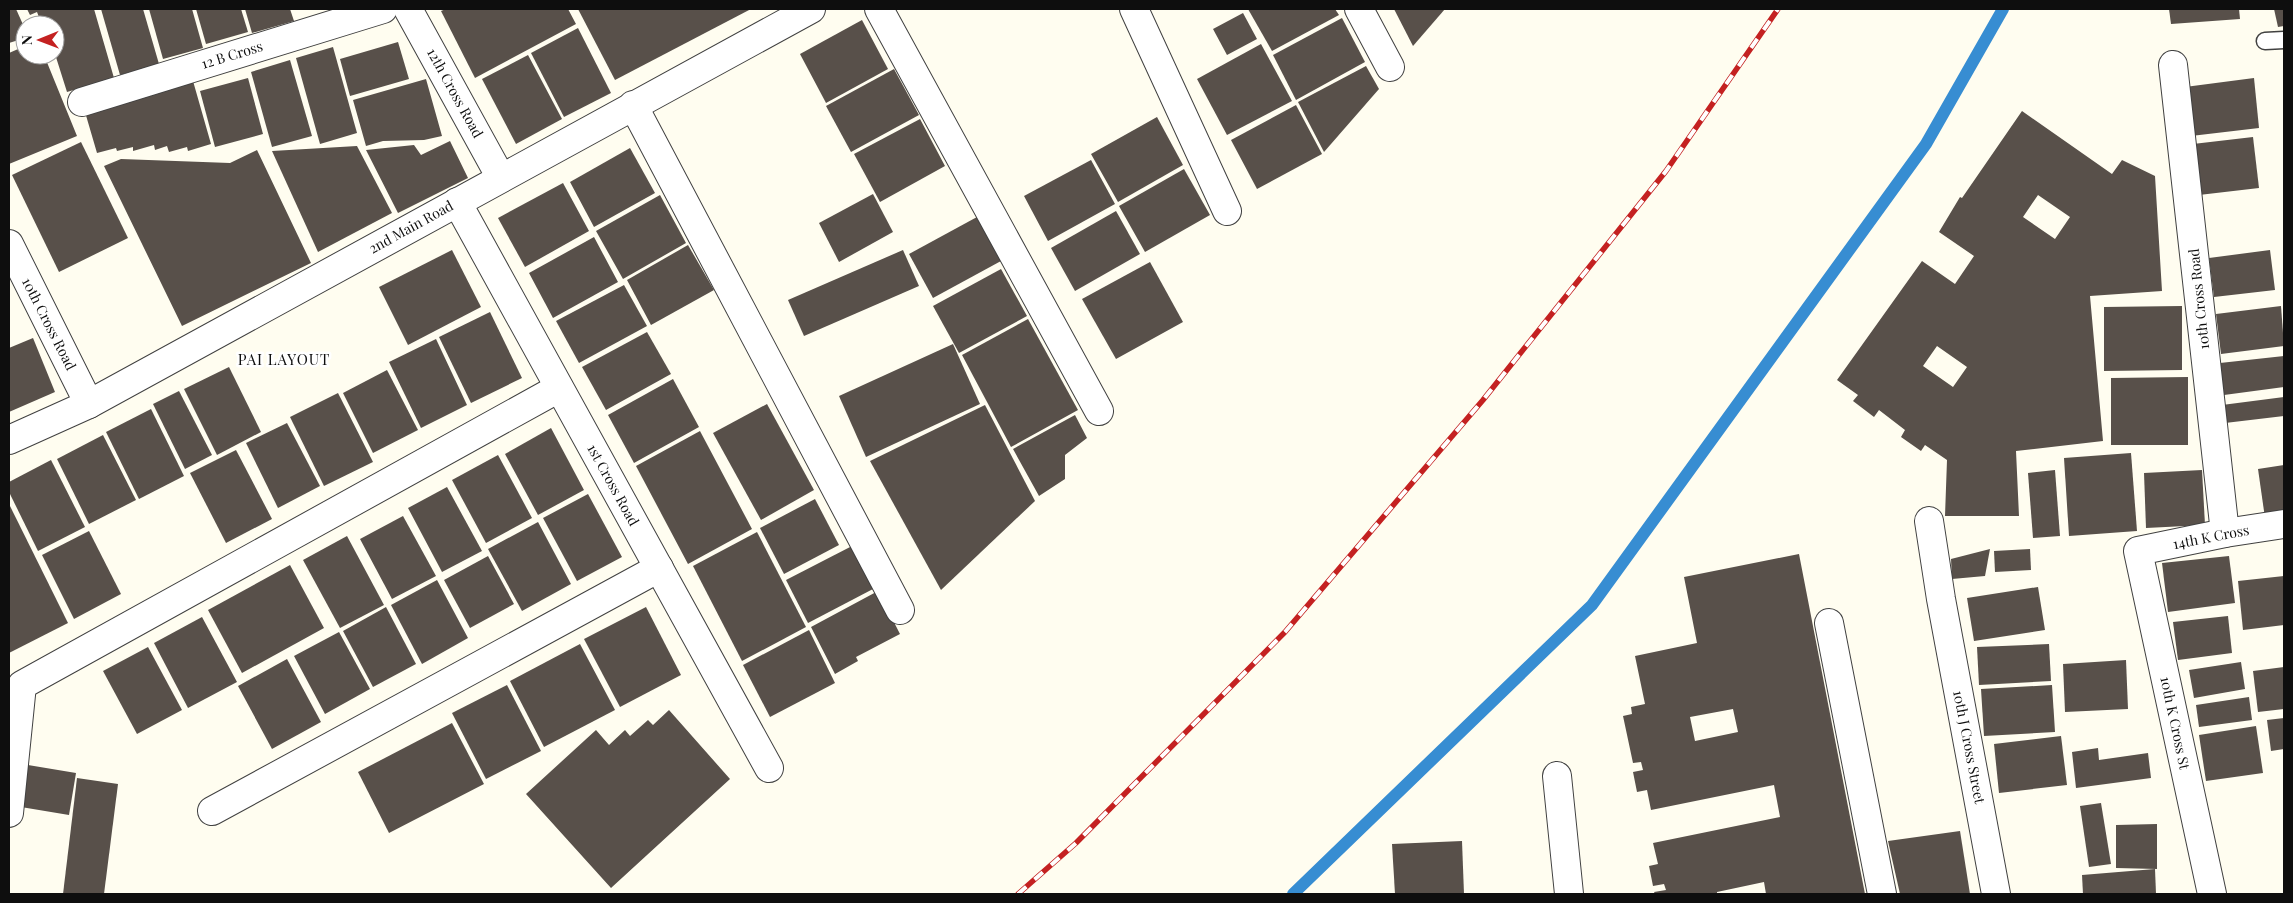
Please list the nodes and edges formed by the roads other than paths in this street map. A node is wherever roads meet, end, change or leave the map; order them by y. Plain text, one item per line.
1 (382, 9) edge
2 (408, 9) edge
3 (810, 9) edge
4 (879, 9) edge
5 (1134, 9) edge
6 (1359, 9) edge
7 (2284, 40) edge
8 (2265, 41) dead end
9 (2173, 65) dead end
10 (1390, 67) dead end
11 (82, 102) dead end
12 (633, 105) junction
13 (501, 178) junction
14 (457, 202) junction
15 (1227, 211) dead end
16 (9, 244) edge
17 (559, 388) junction
18 (88, 404) junction
19 (1100, 411) dead end
20 (9, 440) edge
21 (1929, 521) dead end
22 (2284, 524) edge
23 (2224, 533) junction
24 (2138, 551) joint
25 (659, 568) junction
26 (900, 610) dead end
27 (1829, 623) dead end
28 (769, 768) dead end
29 (1556, 776) dead end
30 (212, 812) dead end
31 (9, 813) edge
32 (1568, 894) edge
33 (1882, 894) edge
34 (1996, 894) edge
35 (2212, 894) edge

1 - 11 street, 12 B Cross
2 - 13 street, 12th Cross Road
3 - 12 street, 2nd Main Road
4 - 19 street
5 - 15 street
6 - 10 street
7 - 8 lane
9 - 23 street, 10th Cross Road
12 - 13 street, 2nd Main Road
12 - 26 street
13 - 14 street, 2nd Main Road
14 - 17 street, 1st Cross Road
14 - 18 street, 2nd Main Road
16 - 18 street, 10th Cross Road
17 - 25 street, 1st Cross Road
17 - 31 street
18 - 20 street, 2nd Main Road
21 - 34 street, 10th J Cross Street
22 - 23 street, 14th K Cross
23 - 24 street, 14th K Cross
24 - 35 street, 10th K Cross St
25 - 28 street, 1st Cross Road
25 - 30 street
27 - 33 street
29 - 32 street

